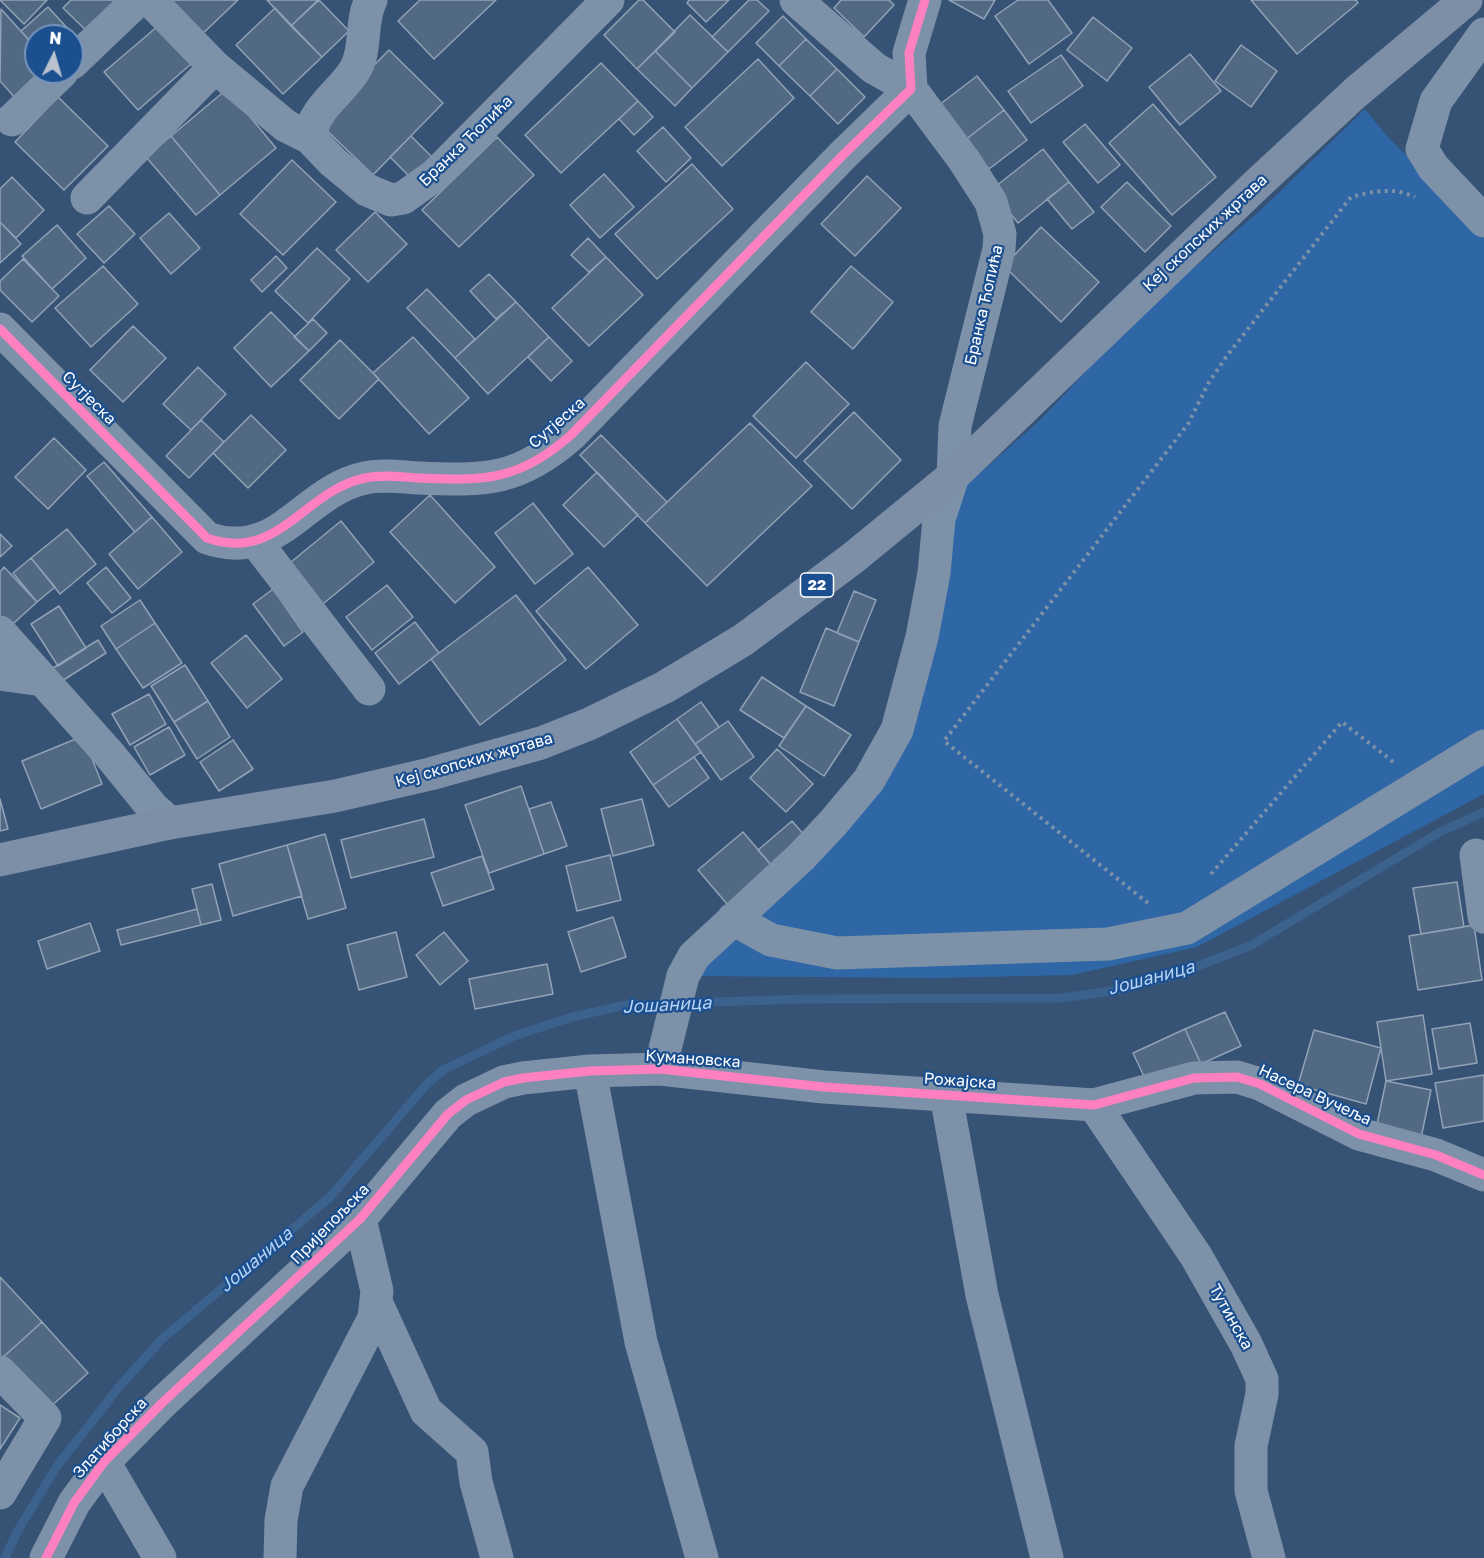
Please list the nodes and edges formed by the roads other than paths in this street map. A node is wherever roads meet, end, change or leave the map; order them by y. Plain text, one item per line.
1 (138, 0) edge
2 (150, 0) edge
3 (371, 0) edge
4 (608, 0) edge
5 (796, 0) edge
6 (925, 0) edge
7 (1466, 0) edge
8 (1484, 34) edge
9 (84, 52) edge
10 (215, 67) junction
11 (50, 84) edge
12 (911, 89) junction
13 (12, 120) dead end
14 (310, 138) junction
15 (87, 198) dead end
16 (1484, 221) edge
17 (0, 329) edge
18 (952, 476) junction
19 (256, 542) junction
20 (0, 632) edge
21 (0, 674) edge
22 (43, 680) junction
23 (369, 689) dead end
24 (1484, 746) edge
25 (170, 823) junction
26 (1476, 855) dead end
27 (0, 860) edge
28 (1484, 917) edge
29 (733, 919) junction
30 (662, 1055) junction
31 (590, 1071) junction
32 (523, 1077) joint
33 (824, 1087) joint
34 (946, 1095) junction
35 (1094, 1106) junction
36 (1484, 1175) edge
37 (360, 1219) junction
38 (376, 1304) junction
39 (0, 1372) edge
40 (162, 1403) joint
41 (105, 1462) junction
42 (0, 1492) edge
43 (46, 1558) edge
44 (160, 1558) edge
45 (280, 1558) edge
46 (497, 1558) edge
47 (702, 1558) edge
48 (1047, 1558) edge
49 (1269, 1558) edge

1 - 9 street
2 - 10 street, Бранка Ћопића
3 - 14 street
4 - 14 street, Бранка Ћопића
5 - 12 street, Бранка Ћопића
6 - 12 street
7 - 18 main road, Кеј скопских жртава / 22
8 - 16 street
10 - 14 street, Бранка Ћопића
10 - 15 street
11 - 13 street
12 - 18 street, Бранка Ћопића
12 - 19 street, Сутјеска
17 - 19 street, Сутјеска
18 - 25 main road, Кеј скопских жртава / 22
18 - 29 street, Кеј скопских жртава
19 - 23 street
20 - 22 street
21 - 22 street
22 - 25 street
24 - 29 street
25 - 27 main road, Кеј скопских жртава / 22
26 - 28 street
29 - 30 street, Кеј скопских жртава
30 - 31 street, Кумановска
30 - 33 street, Кумановска
31 - 32 street, Кумановска
31 - 47 street
32 - 37 street, Пријепољска
33 - 34 street, Рожајска
34 - 35 street, Рожајска
34 - 48 street, Рожајска
35 - 36 street, Насера Вучеља
35 - 49 street, Тутинска
37 - 38 street, Пријепољска
37 - 40 street, Пријепољска
38 - 45 street, Пријепољска
38 - 46 street, Пријепољска
39 - 42 street
40 - 41 street, Златиборска
41 - 43 street, Златиборска
41 - 44 street, Златиборска

